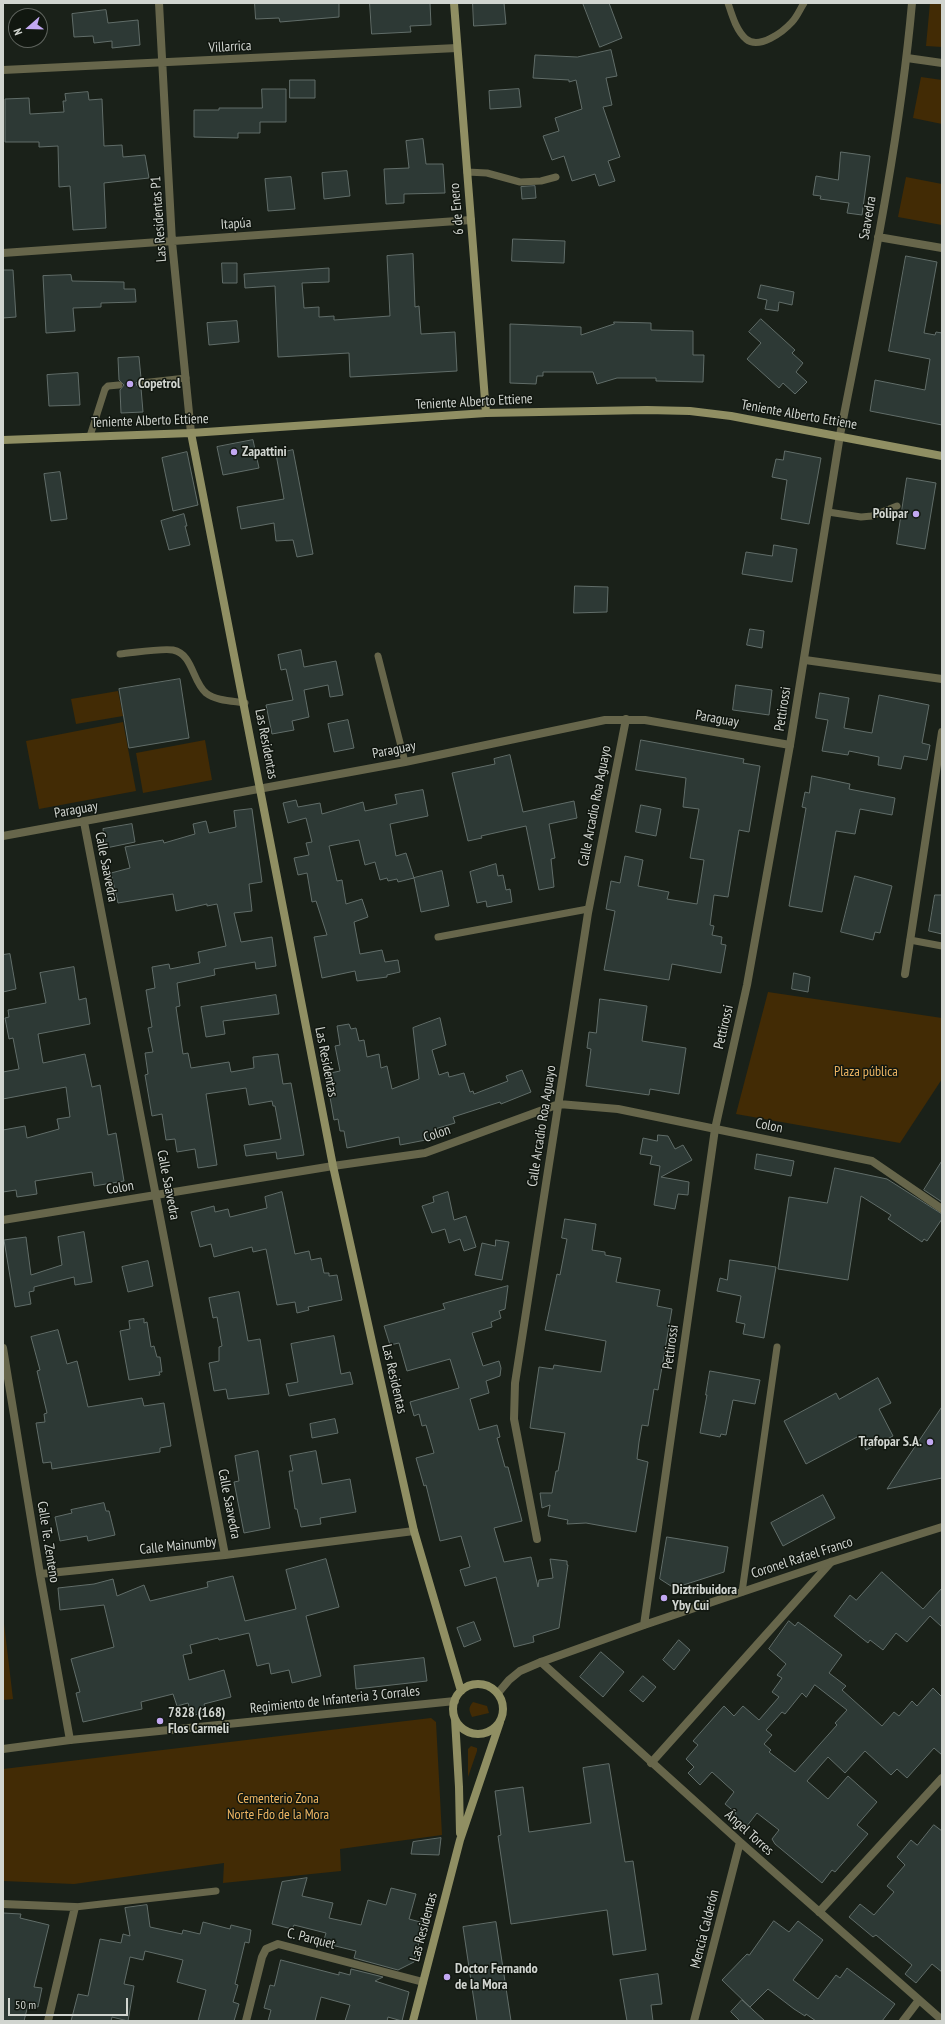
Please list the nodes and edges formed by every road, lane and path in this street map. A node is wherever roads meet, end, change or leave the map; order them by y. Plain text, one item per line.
1 (159, 3) edge
2 (454, 3) edge
3 (728, 3) edge
4 (804, 3) edge
5 (912, 3) edge
6 (457, 48) junction
7 (907, 58) junction
8 (164, 64) junction
9 (942, 64) edge
10 (3, 70) edge
11 (467, 172) junction
12 (556, 176) dead end
13 (471, 220) junction
14 (878, 237) junction
15 (172, 242) junction
16 (942, 248) edge
17 (3, 253) edge
18 (186, 378) junction
19 (141, 383) dead end
20 (120, 385) dead end
21 (486, 413) junction
22 (191, 433) junction
23 (840, 435) junction
24 (90, 436) junction
25 (3, 440) edge
26 (942, 456) edge
27 (897, 506) dead end
28 (828, 512) junction
29 (120, 654) dead end
30 (378, 656) dead end
31 (804, 660) junction
32 (942, 679) edge
33 (245, 703) junction
34 (626, 719) junction
35 (942, 732) edge
36 (790, 745) junction
37 (405, 762) junction
38 (260, 788) junction
39 (84, 822) junction
40 (3, 836) edge
41 (588, 909) junction
42 (438, 937) dead end
43 (910, 940) junction
44 (942, 946) edge
45 (905, 974) dead end
46 (559, 1104) junction
47 (715, 1129) junction
48 (333, 1166) junction
49 (157, 1195) junction
50 (942, 1209) edge
51 (3, 1220) edge
52 (777, 1347) dead end
53 (3, 1348) edge
54 (942, 1527) edge
55 (414, 1531) junction
56 (537, 1539) dead end
57 (225, 1554) junction
58 (831, 1562) junction
59 (40, 1574) junction
60 (742, 1592) junction
61 (644, 1625) junction
62 (541, 1662) junction
63 (461, 1691) junction
64 (498, 1693) junction
65 (455, 1701) junction
66 (454, 1716) junction
67 (500, 1722) junction
68 (70, 1740) junction
69 (3, 1749) edge
70 (651, 1763) junction
71 (942, 1778) edge
72 (460, 1840) junction
73 (740, 1842) junction
74 (216, 1891) dead end
75 (3, 1904) edge
76 (74, 1907) junction
77 (819, 1912) junction
78 (423, 1982) junction
79 (919, 2000) junction
80 (942, 2020) edge
81 (48, 2021) edge
82 (246, 2021) edge
83 (413, 2021) edge
84 (694, 2021) edge
85 (903, 2021) edge

1 - 8 street, Las Residentas P1
2 - 6 main road, 6 de Enero
3 - 4 lane
5 - 7 street, Saavedra
6 - 8 street, Villarrica
6 - 11 main road, 6 de Enero
7 - 9 street
7 - 14 street, Saavedra
8 - 10 street, Villarrica
8 - 15 street, Las Residentas P1
11 - 12 lane
11 - 13 main road, 6 de Enero
13 - 15 street, Itapúa
13 - 21 main road, 6 de Enero
14 - 16 street
14 - 23 street, Saavedra
15 - 17 street, Itapúa
15 - 18 street, Las Residentas P1
18 - 19 lane
18 - 22 street, Las Residentas P1
20 - 24 lane
21 - 22 main road, Teniente Alberto Ettiene
21 - 23 main road, Teniente Alberto Ettiene
22 - 24 main road, Teniente Alberto Ettiene
22 - 33 main road, Las Residentas
23 - 26 main road, Teniente Alberto Ettiene
23 - 28 street, Pettirossi
24 - 25 main road, Teniente Alberto Ettiene
27 - 28 lane
28 - 31 street, Pettirossi
29 - 33 lane
30 - 37 lane
31 - 32 street
31 - 36 street, Pettirossi
33 - 38 main road, Las Residentas
34 - 36 street, Paraguay
34 - 37 street, Paraguay
34 - 41 street, Calle Arcadio Roa Aguayo
35 - 43 street
36 - 47 street, Pettirossi
37 - 38 street, Paraguay
38 - 39 street, Paraguay
38 - 48 main road, Las Residentas
39 - 40 street, Paraguay
39 - 49 street, Calle Saavedra
41 - 42 lane
41 - 46 street, Calle Arcadio Roa Aguayo
43 - 44 lane
43 - 45 street
46 - 47 street, Colon
46 - 48 street, Colon
46 - 56 street, Calle Arcadio Roa Aguayo
47 - 50 street, Colon
47 - 61 street, Pettirossi
48 - 49 street, Colon
48 - 55 main road, Las Residentas
49 - 51 street, Colon
49 - 57 street, Calle Saavedra
52 - 60 lane
53 - 59 street, Calle Te. Zenteno
54 - 58 street, Coronel Rafael Franco
55 - 57 street, Calle Mainumby
55 - 63 main road, Las Residentas
57 - 59 street, Calle Mainumby
58 - 60 street, Coronel Rafael Franco
58 - 70 street
59 - 68 street, Calle Te. Zenteno
60 - 61 street, Coronel Rafael Franco
61 - 62 street, Coronel Rafael Franco
62 - 64 street, Coronel Rafael Franco
62 - 70 street, Ángel Torres
63 - 64 main road
63 - 65 main road
64 - 67 main road
65 - 66 main road
65 - 68 street, Regimiento de Infanteria 3 Corrales
66 - 67 main road
66 - 72 main road, Las Residentas
67 - 72 main road, Las Residentas
68 - 69 street, Regimiento de Infanteria 3 Corrales
70 - 73 street, Ángel Torres
71 - 77 street
72 - 78 main road, Las Residentas
73 - 77 street, Ángel Torres
73 - 84 street, Mencia Calderón
74 - 76 lane
75 - 76 street
76 - 81 street
77 - 79 street, Ángel Torres
78 - 82 street, C. Parquet
78 - 83 main road, Las Residentas
79 - 80 street, Ángel Torres
79 - 85 street

